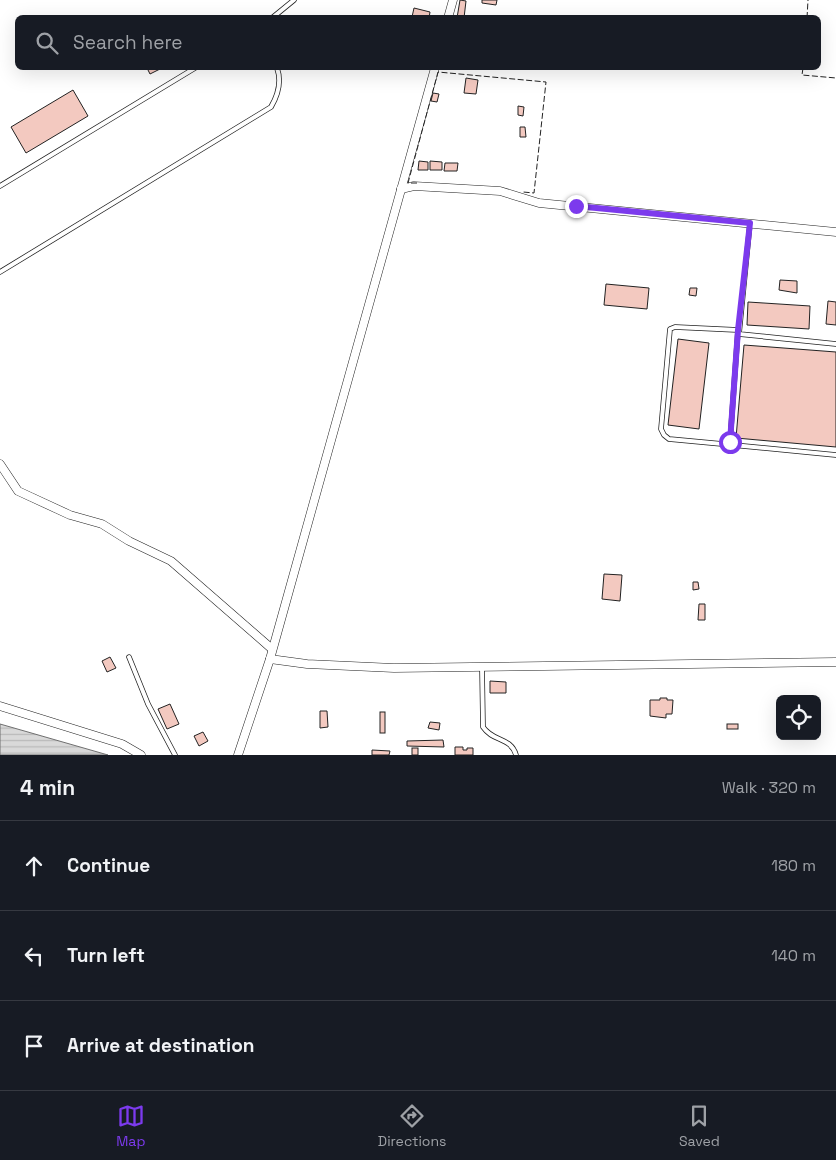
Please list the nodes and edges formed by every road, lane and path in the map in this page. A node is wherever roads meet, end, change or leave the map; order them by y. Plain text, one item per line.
1 (294, 0) edge
2 (453, 0) edge
3 (276, 15) edge
4 (449, 15) edge
5 (192, 70) edge
6 (278, 70) edge
7 (433, 70) edge
8 (0, 186) edge
9 (401, 189) junction
10 (750, 223) junction
11 (836, 232) edge
12 (0, 272) edge
13 (738, 330) junction
14 (836, 344) edge
15 (733, 445) junction
16 (836, 455) edge
17 (0, 464) edge
18 (272, 649) junction
19 (129, 657) dead end
20 (270, 659) junction
21 (836, 662) edge
22 (482, 667) junction
23 (0, 706) edge
24 (141, 755) edge
25 (175, 755) edge
26 (238, 755) edge
27 (516, 755) edge

1 - 3 lane
2 - 4 street
5 - 8 lane
6 - 12 lane
7 - 9 street
9 - 10 street
9 - 18 street
10 - 11 street
10 - 13 lane
13 - 14 lane
13 - 15 lane
13 - 15 lane
15 - 16 lane
17 - 18 street
18 - 20 street
19 - 25 lane
20 - 22 street
20 - 26 street
21 - 22 street
22 - 27 lane
23 - 24 street

